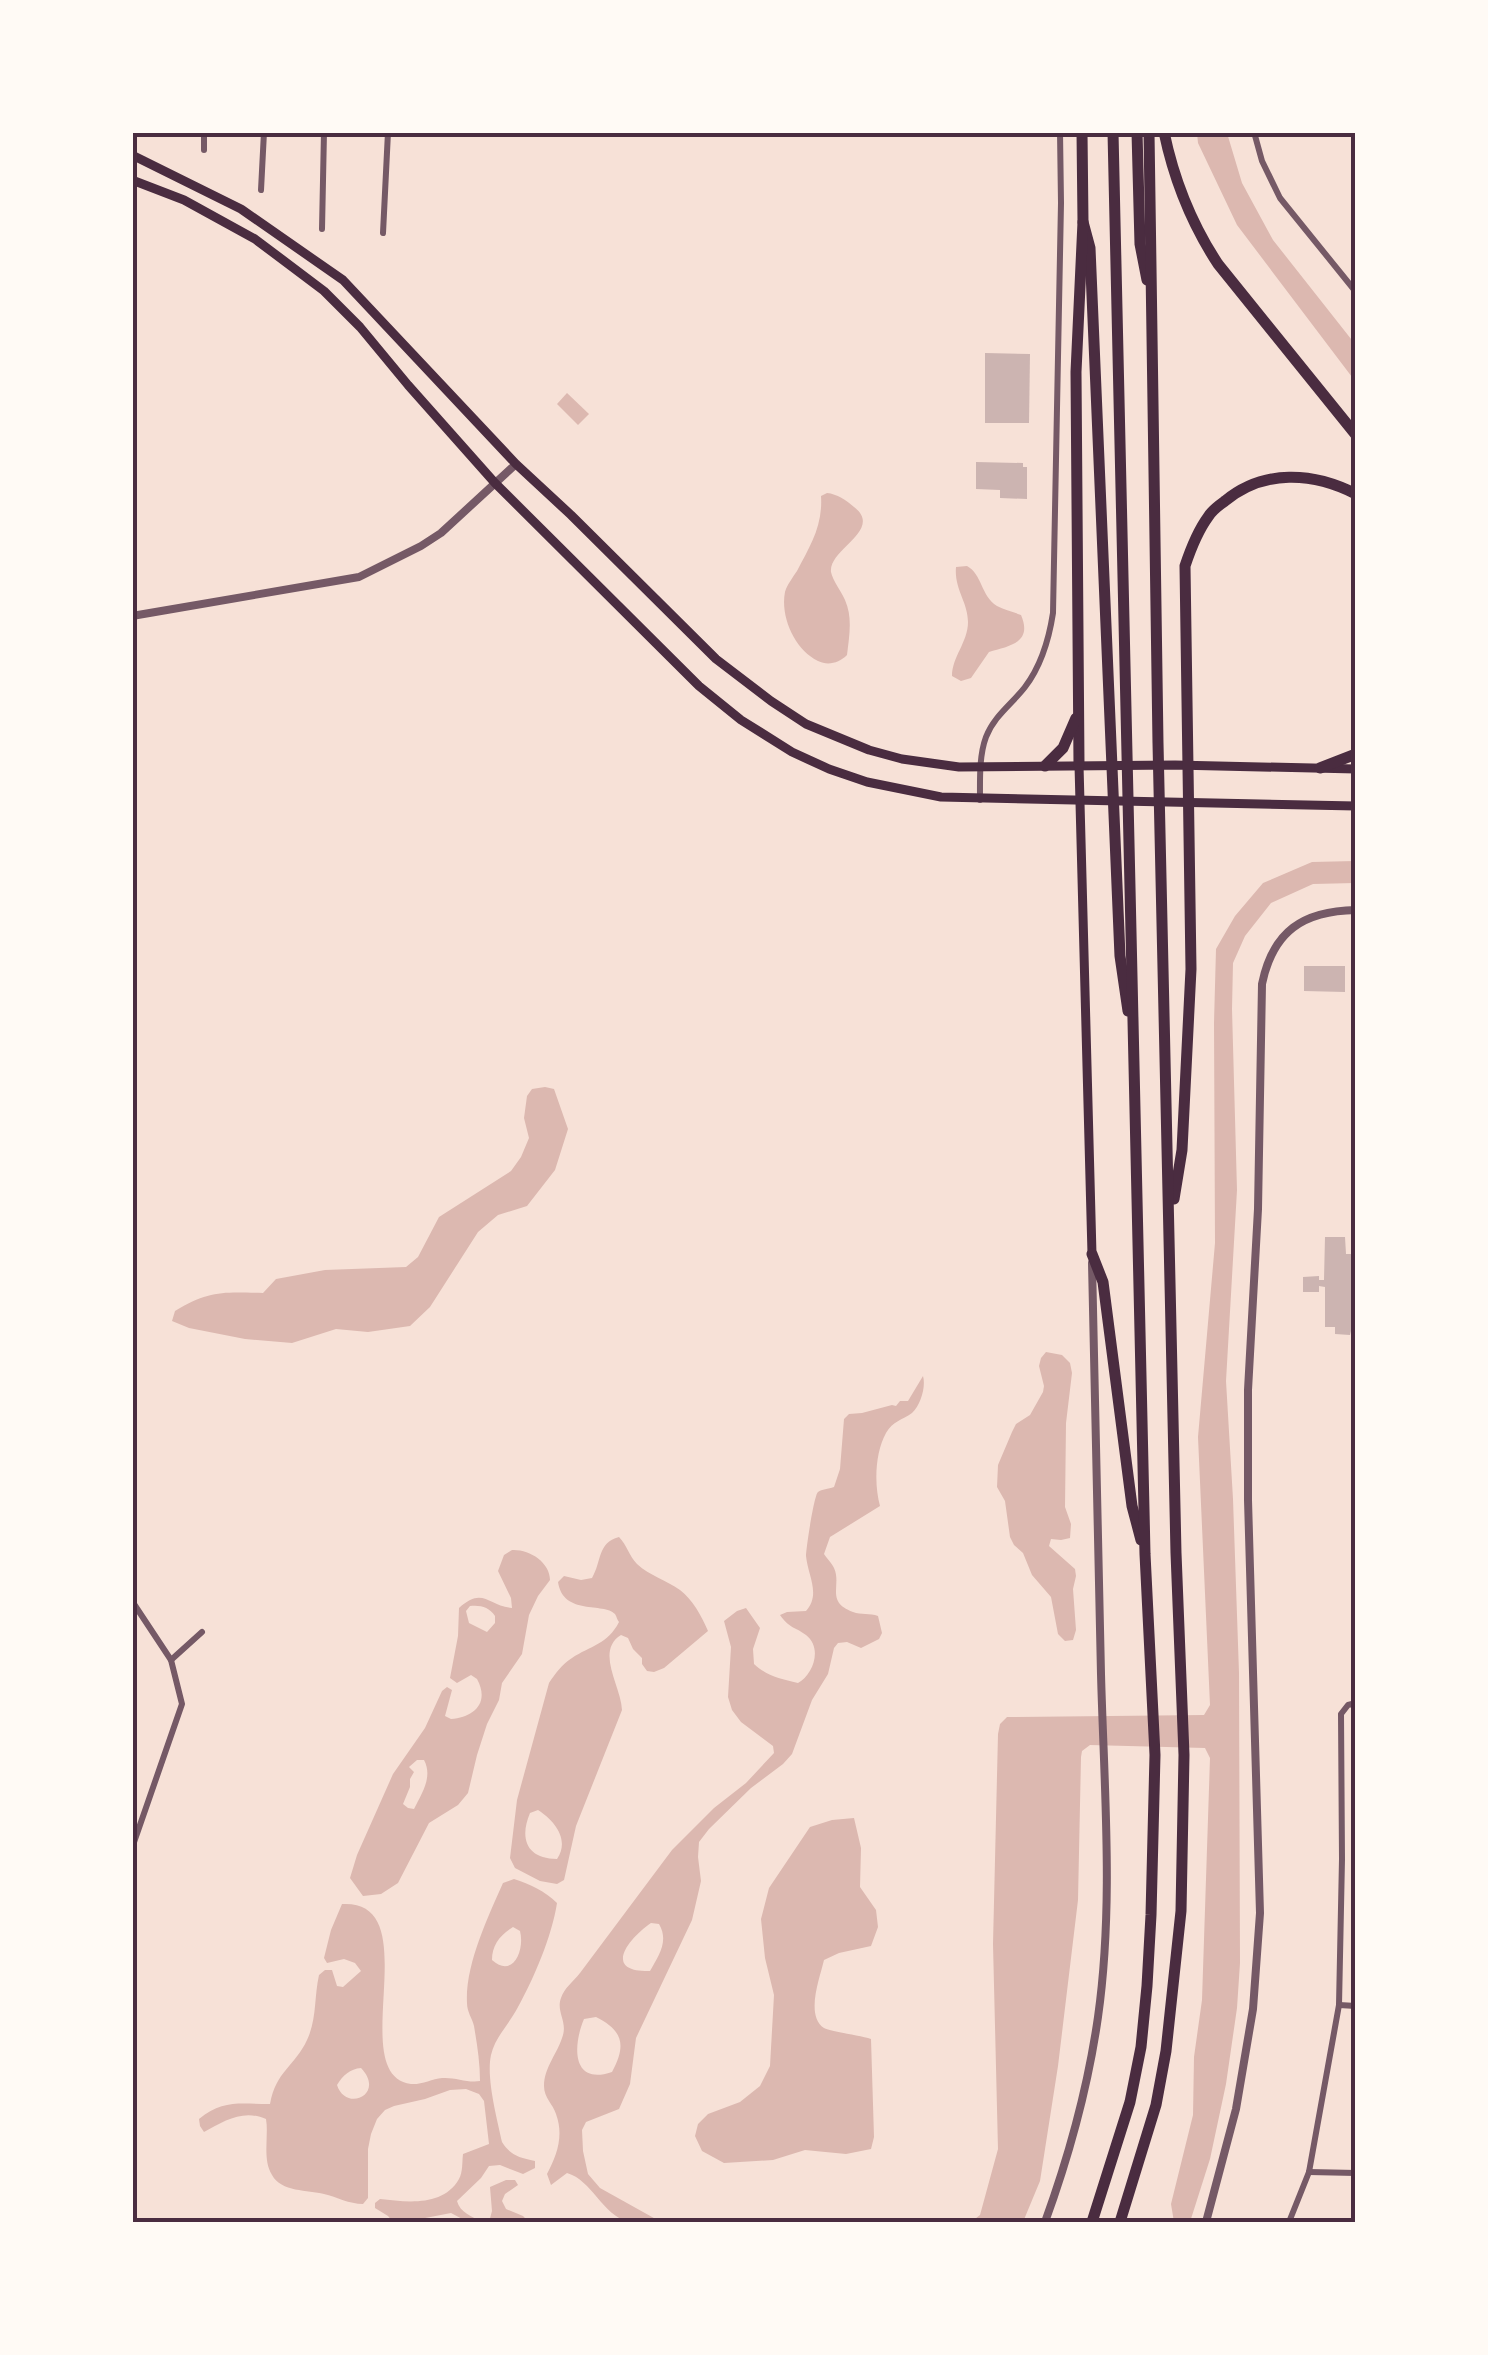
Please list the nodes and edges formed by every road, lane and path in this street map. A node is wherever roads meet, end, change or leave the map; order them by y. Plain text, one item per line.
1 (204, 132) edge
2 (264, 132) edge
3 (324, 132) edge
4 (388, 132) edge
5 (1060, 132) edge
6 (1082, 132) edge
7 (1113, 132) edge
8 (1137, 132) edge
9 (1149, 132) edge
10 (1164, 132) edge
11 (1254, 132) edge
12 (204, 150) dead end
13 (132, 155) edge
14 (132, 180) edge
15 (261, 190) dead end
16 (1083, 222) junction
17 (322, 229) dead end
18 (383, 233) dead end
19 (1356, 292) edge
20 (1152, 304) junction
21 (1356, 436) edge
22 (516, 464) junction
23 (494, 483) junction
24 (1356, 494) edge
25 (132, 616) edge
26 (1078, 714) junction
27 (1356, 754) edge
28 (1079, 765) junction
29 (1045, 766) junction
30 (980, 768) junction
31 (1320, 768) junction
32 (1356, 769) edge
33 (980, 800) junction
34 (1080, 801) junction
35 (1356, 806) edge
36 (1356, 910) edge
37 (1135, 1059) junction
38 (1169, 1228) junction
39 (1092, 1254) junction
40 (1145, 1554) junction
41 (132, 1601) edge
42 (202, 1632) dead end
43 (170, 1660) junction
44 (1356, 1704) edge
45 (132, 1848) edge
46 (1342, 1860) junction
47 (1356, 1860) edge
48 (1338, 2006) junction
49 (1356, 2006) edge
50 (1310, 2172) junction
51 (1356, 2173) edge
52 (1045, 2222) edge
53 (1092, 2222) edge
54 (1120, 2222) edge
55 (1206, 2222) edge
56 (1289, 2222) edge

1 - 12 street
2 - 15 street
3 - 17 street
4 - 18 street
5 - 30 street
6 - 16 highway
7 - 37 highway
8 - 20 highway
9 - 20 highway
10 - 21 highway
11 - 19 street
13 - 22 main road
14 - 23 main road
16 - 26 highway
16 - 37 highway
20 - 38 highway
22 - 23 street
22 - 30 main road
23 - 25 street
23 - 33 main road
24 - 38 highway
26 - 28 highway
26 - 29 highway
27 - 31 highway
28 - 29 main road
28 - 31 main road
28 - 34 main road
29 - 30 main road
30 - 33 street
31 - 32 main road
33 - 34 main road
34 - 35 main road
34 - 39 main road
36 - 55 street
37 - 40 highway
38 - 54 highway
39 - 40 highway
39 - 52 street
40 - 53 highway
41 - 43 street
42 - 43 street
43 - 45 street
44 - 46 street
46 - 47 street
46 - 48 street
48 - 49 street
48 - 50 street
50 - 51 street
50 - 56 street

